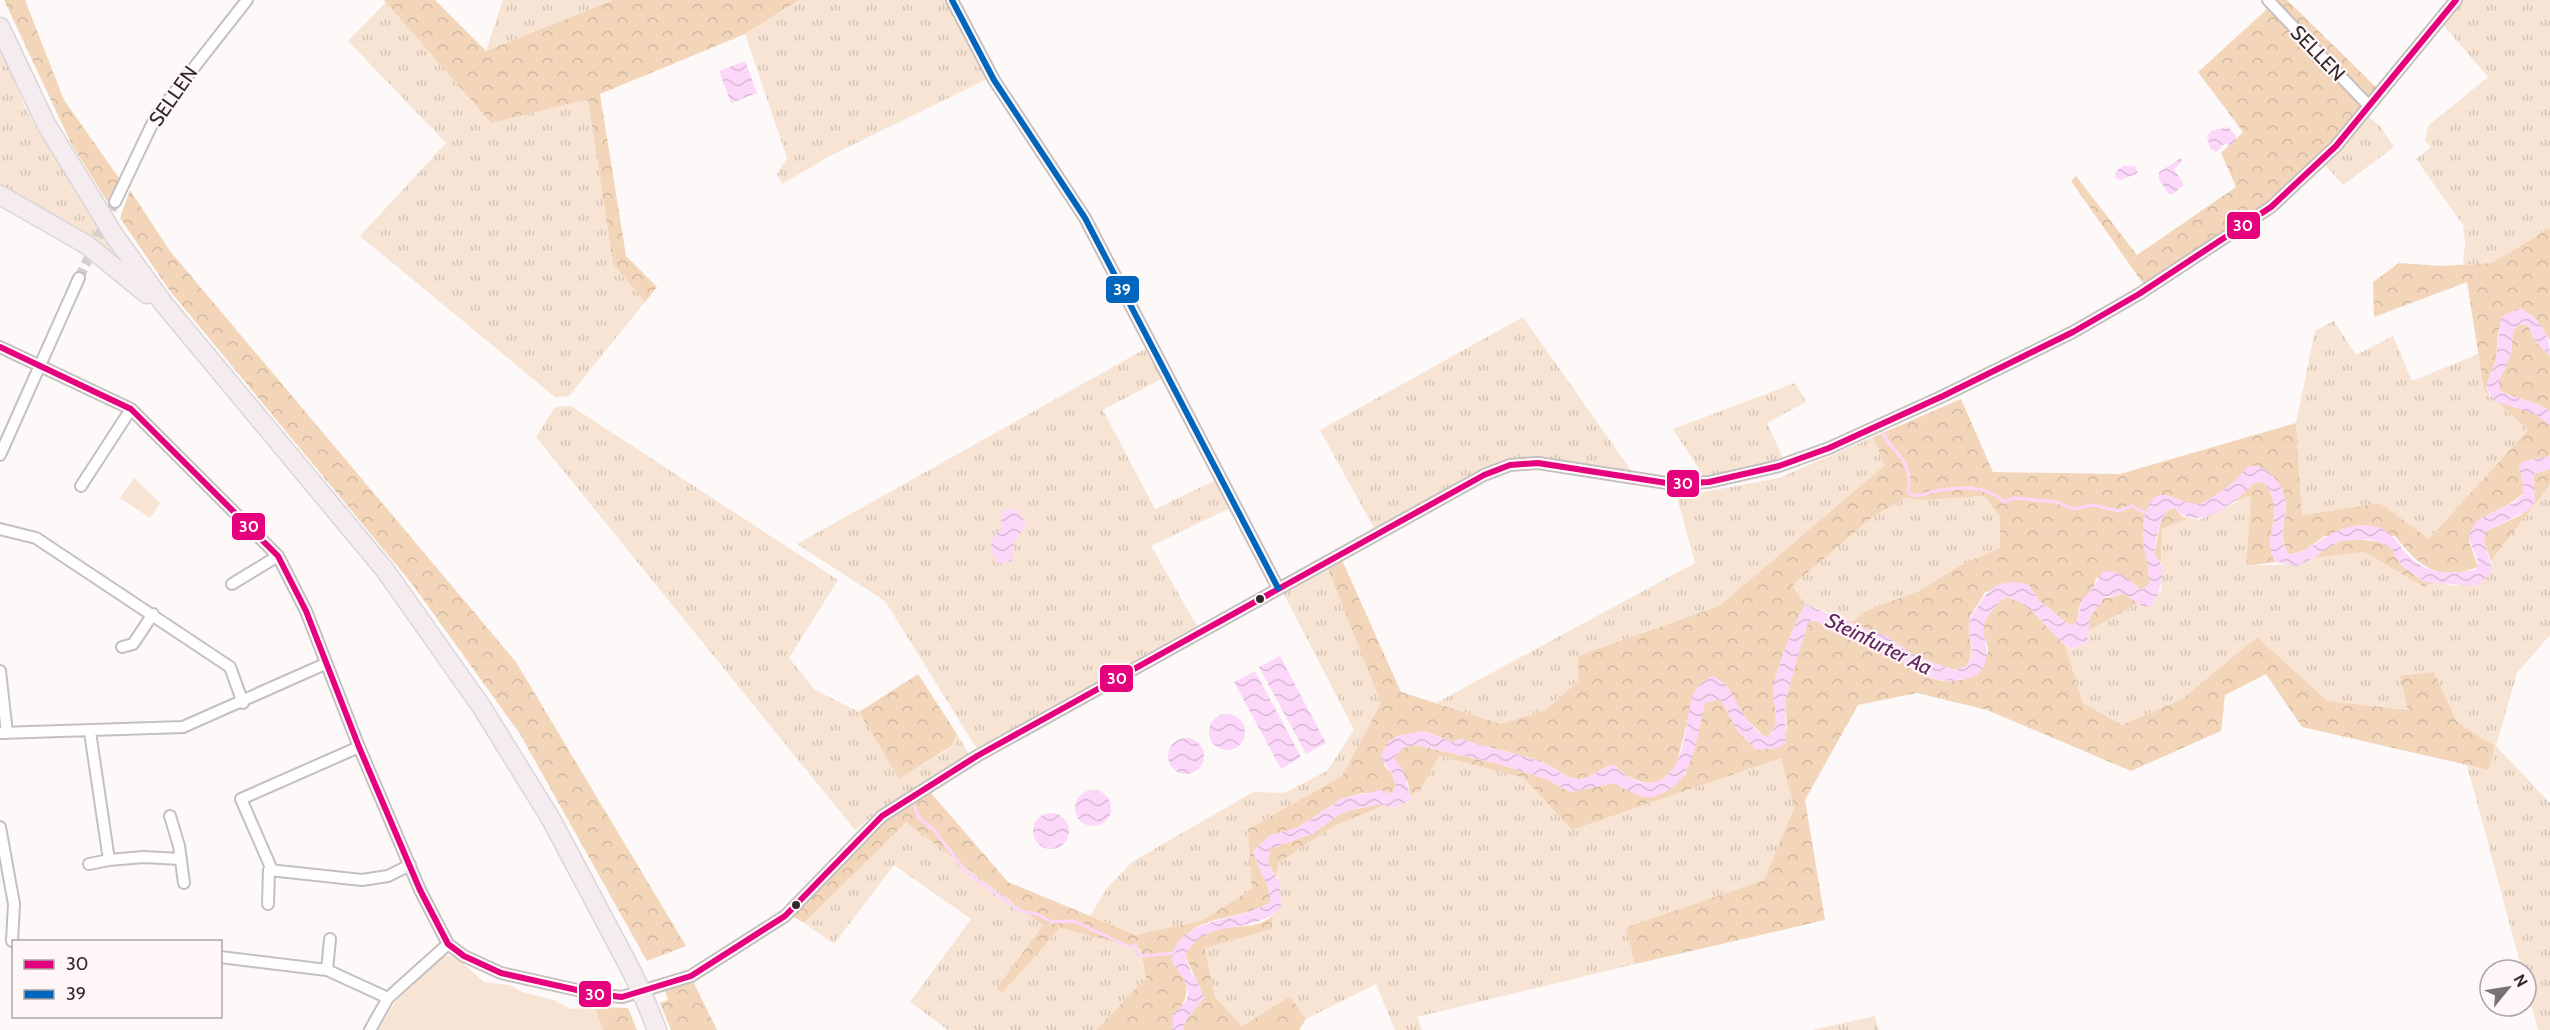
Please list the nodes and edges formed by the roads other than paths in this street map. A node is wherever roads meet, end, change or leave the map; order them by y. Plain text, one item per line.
1 (247, 0) edge
2 (952, 0) edge
3 (2268, 0) edge
4 (2456, 0) edge
5 (0, 27) edge
6 (2369, 106) junction
7 (0, 195) edge
8 (115, 202) tunnel mouth
9 (79, 278) tunnel mouth
10 (177, 320) junction
11 (0, 347) edge
12 (38, 366) junction
13 (131, 409) junction
14 (0, 455) edge
15 (81, 486) dead end
16 (0, 529) edge
17 (278, 556) junction
18 (232, 584) dead end
19 (1278, 588) junction
20 (153, 615) junction
21 (122, 647) dead end
22 (325, 664) junction
23 (0, 671) edge
24 (243, 703) junction
25 (90, 732) junction
26 (3, 733) edge
27 (359, 747) junction
28 (170, 816) dead end
29 (0, 826) edge
30 (181, 859) junction
31 (108, 860) junction
32 (88, 864) dead end
33 (410, 865) junction
34 (272, 870) junction
35 (184, 884) dead end
36 (268, 904) dead end
37 (330, 939) dead end
38 (13, 940) edge
39 (448, 944) junction
40 (222, 957) edge
41 (327, 970) junction
42 (388, 998) junction
43 (370, 1030) edge
44 (657, 1030) edge

1 - 8 street, SELLEN
2 - 19 street
3 - 6 street, SELLEN
4 - 6 street
5 - 10 highway
6 - 19 street
7 - 10 highway
9 - 12 street
10 - 44 highway, bridge
11 - 12 street
12 - 13 street
12 - 14 street
13 - 15 street
13 - 17 street
16 - 20 street
17 - 18 street
17 - 22 street
19 - 39 street
20 - 21 street
20 - 24 street
22 - 24 street
22 - 27 street
23 - 26 street
24 - 25 street
25 - 26 street
25 - 31 street
27 - 33 street
27 - 34 street
28 - 30 street
29 - 38 street
30 - 31 street
30 - 35 street
31 - 32 street
33 - 34 street
33 - 39 street
34 - 36 street
37 - 41 street
39 - 42 street
40 - 41 street
41 - 42 street
42 - 43 street

